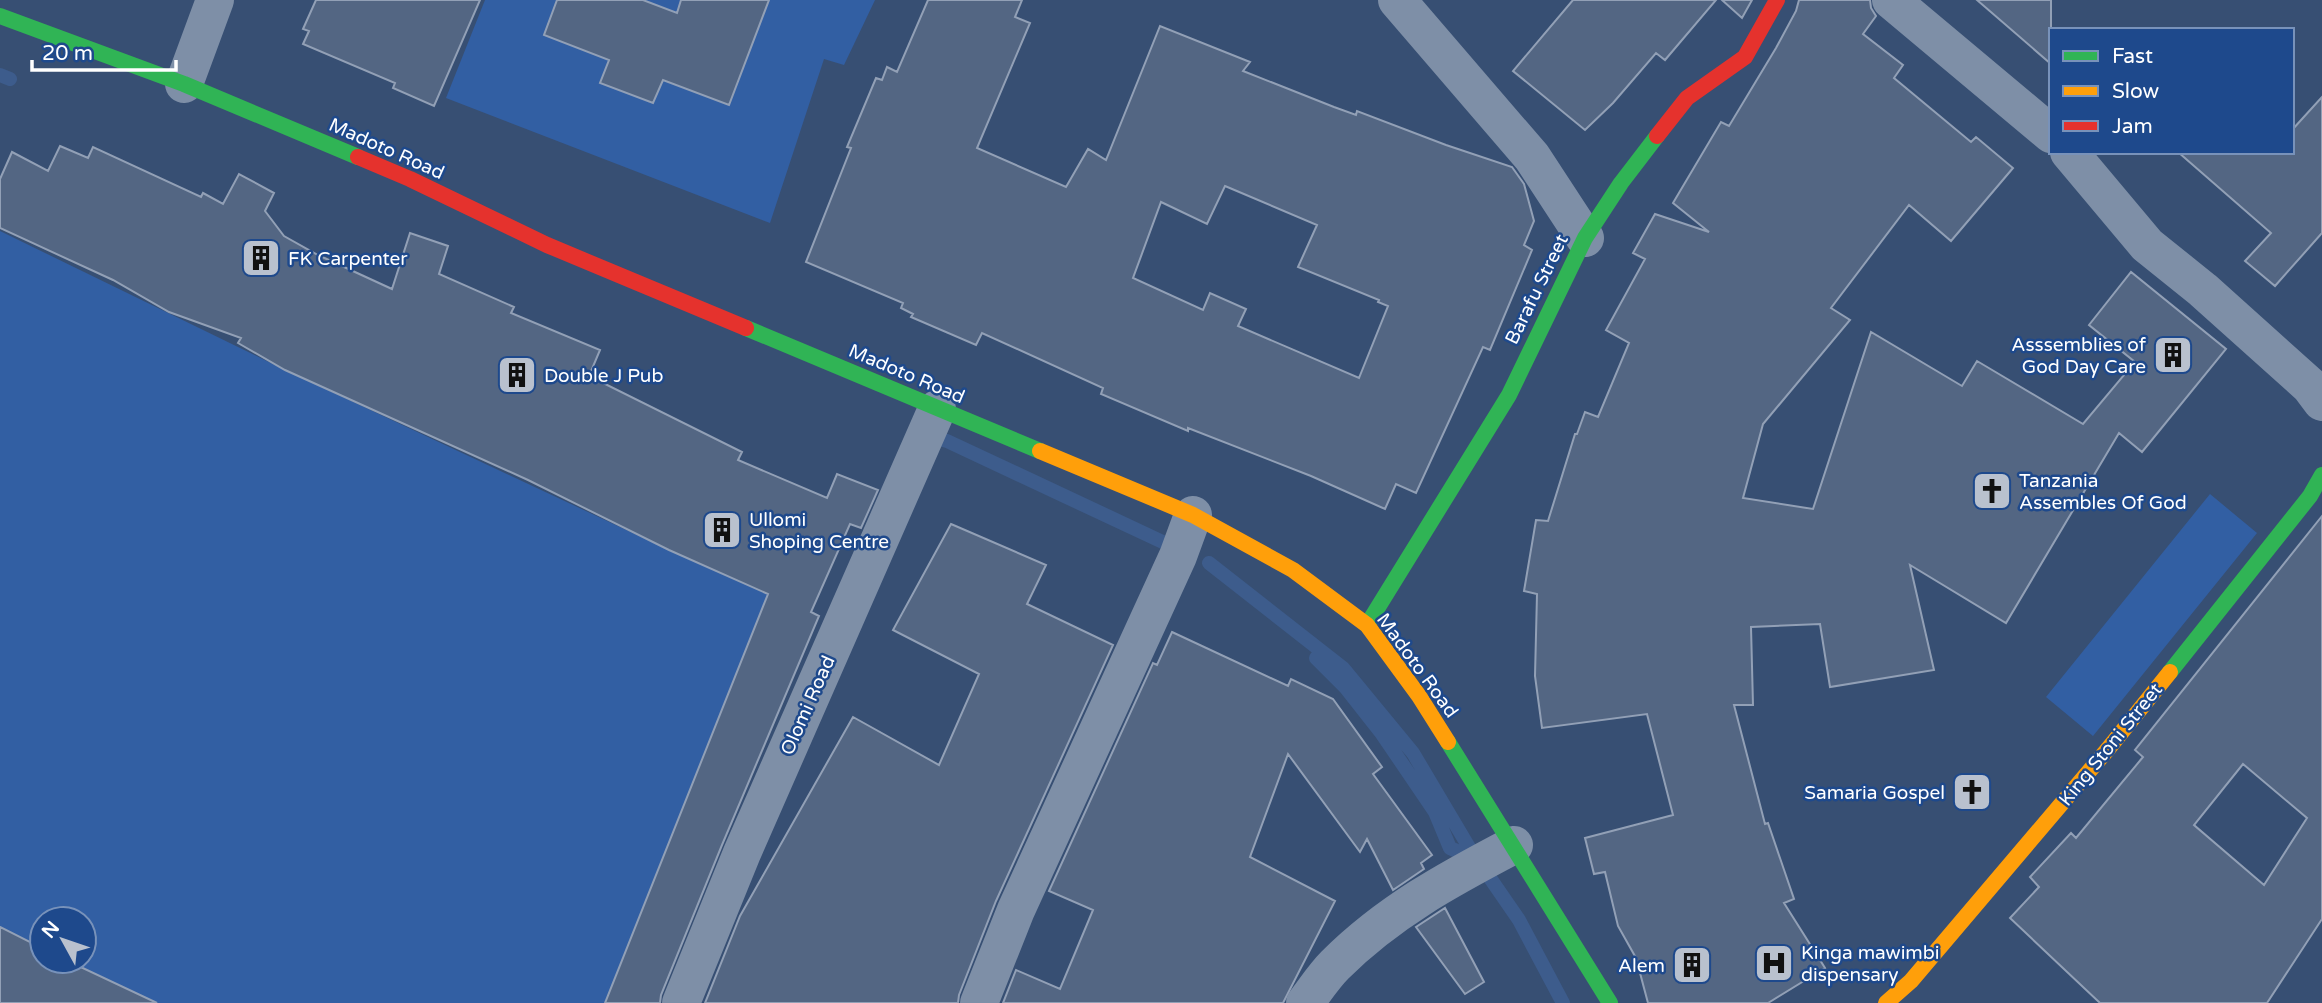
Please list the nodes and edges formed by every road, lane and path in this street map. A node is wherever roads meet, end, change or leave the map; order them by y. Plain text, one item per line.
1 (215, 0) edge
2 (1397, 0) edge
3 (1777, 0) edge
4 (1891, 0) edge
5 (0, 16) edge
6 (184, 83) junction
7 (2049, 132) edge
8 (2071, 154) edge
9 (1585, 238) junction
10 (2322, 401) edge
11 (937, 409) junction
12 (2322, 475) edge
13 (1193, 515) junction
14 (1367, 625) junction
15 (1514, 845) junction
16 (681, 1003) edge
17 (979, 1003) edge
18 (1305, 1003) edge
19 (1610, 1003) edge
20 (1886, 1003) edge

1 - 6 street
2 - 9 street
3 - 9 main road, Barafu Street
4 - 7 street
5 - 6 main road, Madoto Road
6 - 11 main road, Madoto Road
8 - 10 street
9 - 14 main road, Barafu Street
11 - 13 main road, Madoto Road
11 - 16 street, Olomi Road
12 - 20 main road, King Stoni Street
13 - 14 main road, Madoto Road
13 - 17 street
14 - 15 main road, Madoto Road
15 - 18 street
15 - 19 main road, Madoto Road

